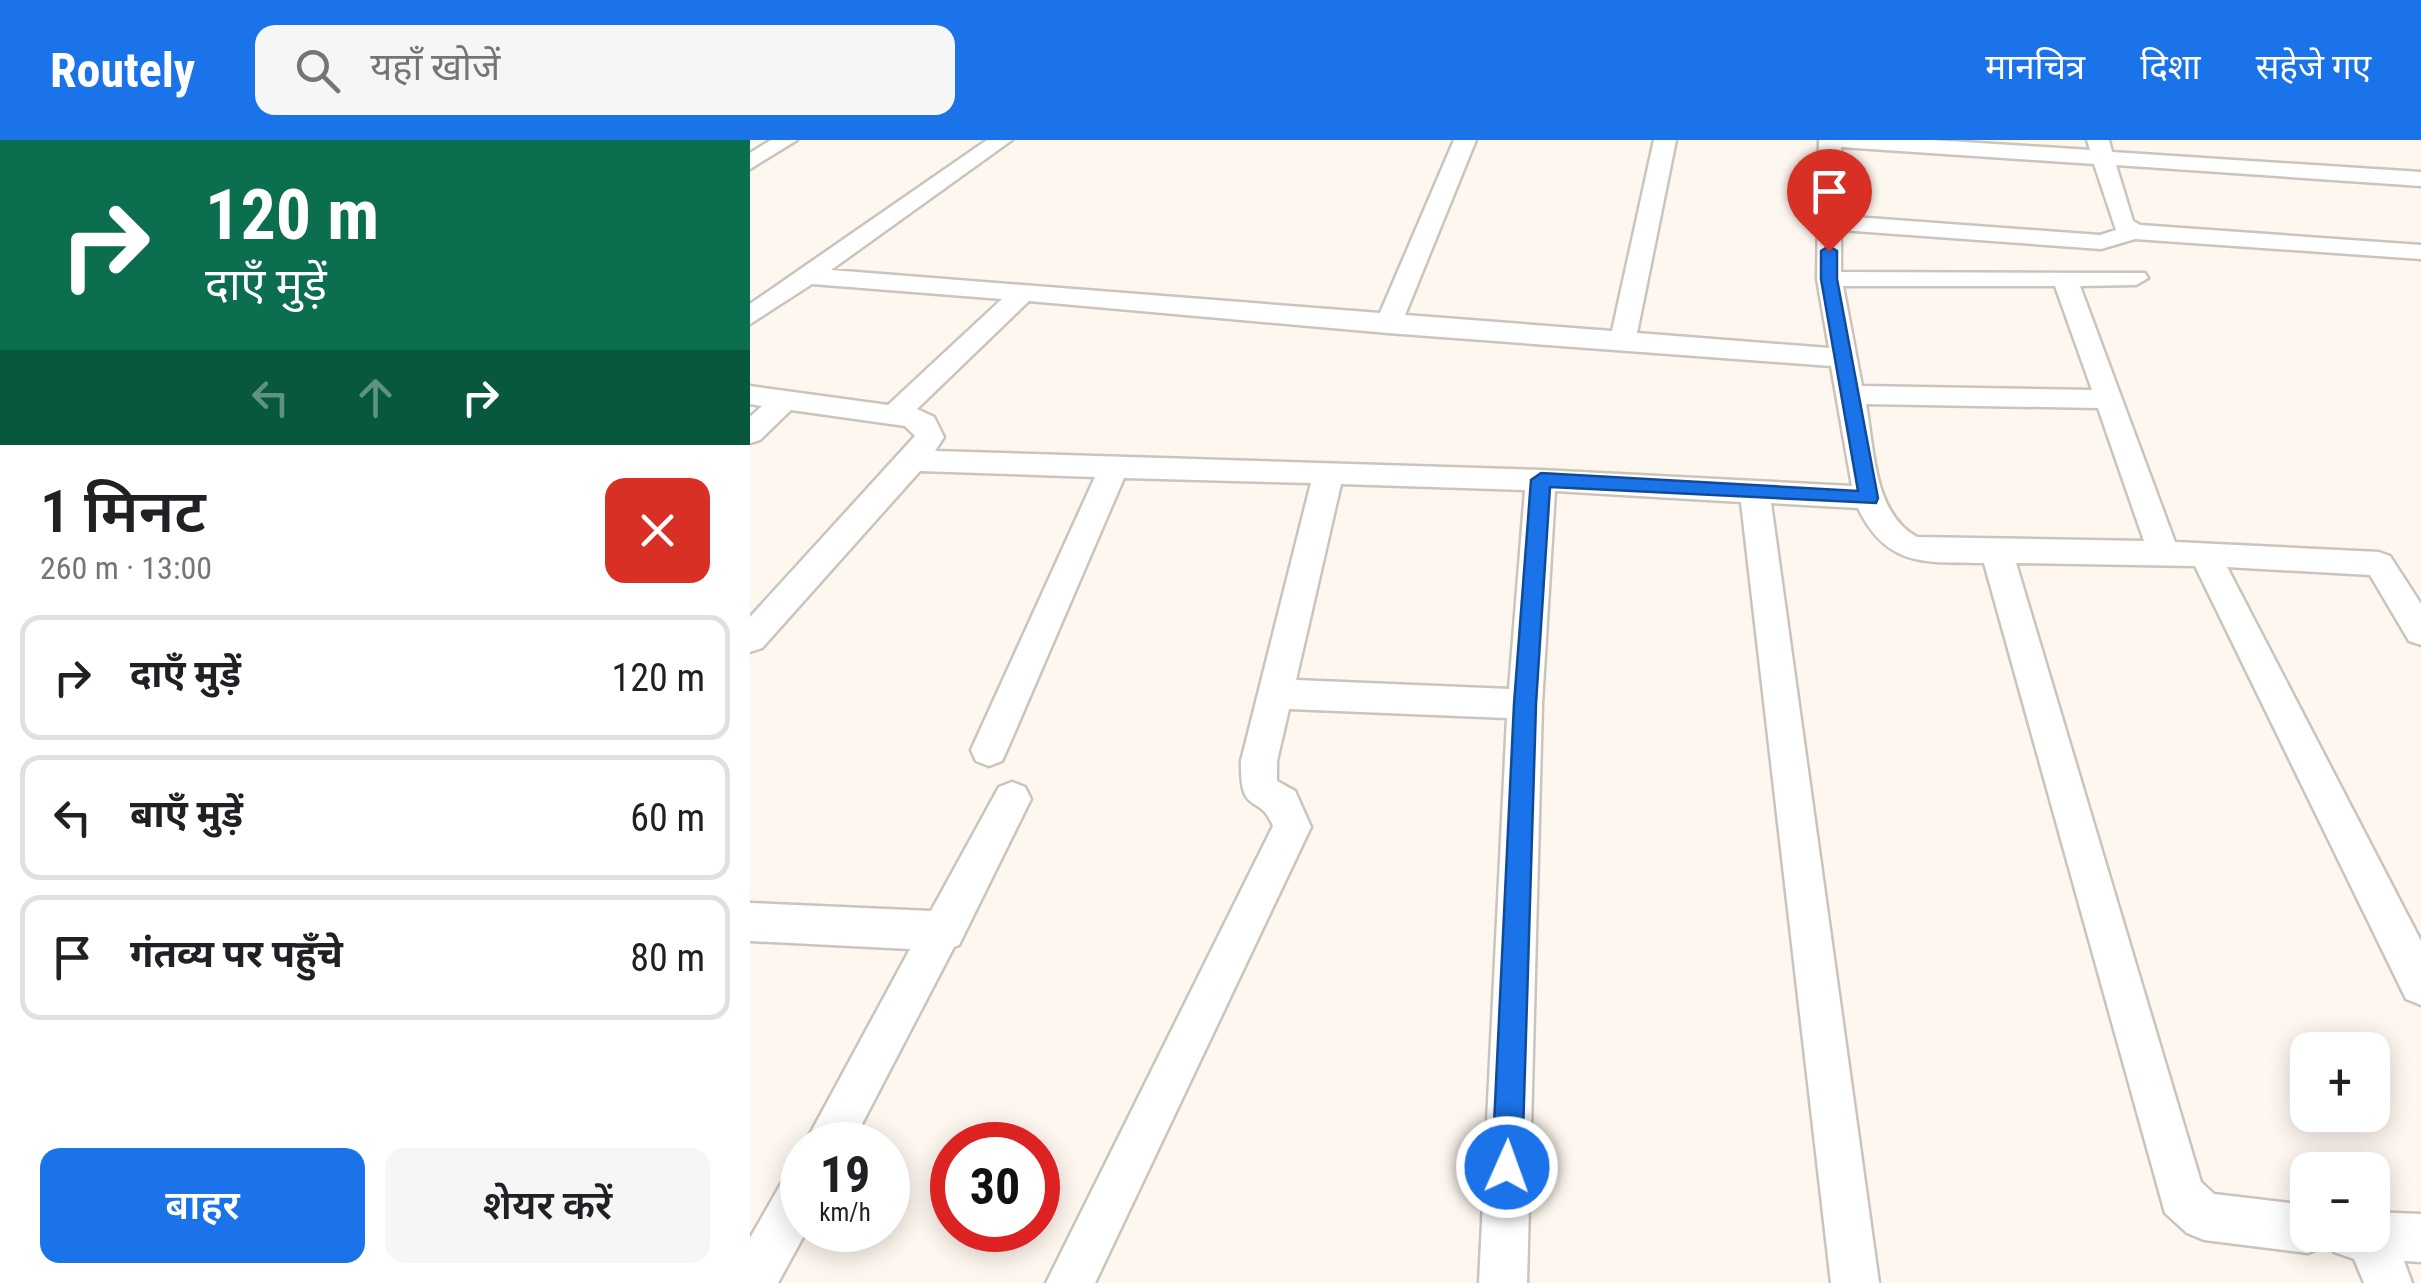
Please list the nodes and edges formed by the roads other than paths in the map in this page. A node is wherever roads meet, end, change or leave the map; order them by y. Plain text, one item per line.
1 (786, 140) edge
2 (1001, 140) edge
3 (1465, 140) edge
4 (1666, 140) edge
5 (1833, 140) edge
6 (2101, 149) edge
7 (750, 162) edge
8 (2421, 179) edge
9 (1829, 222) junction
10 (2134, 232) junction
11 (2421, 252) edge
12 (808, 276) junction
13 (2064, 278) junction
14 (2136, 278) dead end
15 (1829, 279) junction
16 (1022, 294) junction
17 (750, 316) edge
18 (1388, 325) junction
19 (1623, 340) junction
20 (1843, 358) junction
21 (1850, 395) junction
22 (750, 396) edge
23 (2108, 398) junction
24 (784, 401) junction
25 (894, 415) junction
26 (750, 433) edge
27 (913, 461) junction
28 (1114, 468) junction
29 (1328, 475) junction
30 (1541, 480) junction
31 (1754, 489) junction
32 (1869, 498) junction
33 (1996, 550) junction
34 (2164, 553) junction
35 (2206, 554) junction
36 (2421, 632) edge
37 (750, 639) edge
38 (1278, 694) junction
39 (1525, 704) junction
40 (989, 750) dead end
41 (1012, 799) dead end
42 (750, 922) edge
43 (945, 931) junction
44 (2421, 984) edge
45 (841, 1122) edge
46 (2290, 1228) edge
47 (780, 1231) edge
48 (2390, 1237) edge
49 (2421, 1238) edge
50 (2370, 1252) edge
51 (752, 1283) edge
52 (1070, 1283) edge
53 (1503, 1283) edge
54 (1855, 1283) edge
55 (2388, 1283) edge

1 - 7 street
2 - 12 street
3 - 18 street
4 - 19 street
5 - 6 street
5 - 9 street
6 - 8 street
6 - 10 street
9 - 10 street
9 - 15 street
10 - 11 street
12 - 16 street
12 - 17 street
13 - 14 street
13 - 15 street
13 - 23 street
15 - 20 street
16 - 18 street
16 - 25 street
18 - 19 street
19 - 20 street
20 - 21 street
21 - 23 street
21 - 32 street
22 - 24 street
23 - 34 street
24 - 25 street
24 - 26 street
25 - 27 street
27 - 28 street
27 - 37 street
28 - 29 street
28 - 40 street
29 - 30 street
29 - 38 street
30 - 31 street
30 - 39 street
31 - 32 street
31 - 54 street
32 - 33 street
33 - 34 street
33 - 46 street
34 - 35 street
35 - 36 street
35 - 44 street
38 - 39 street
38 - 52 street
39 - 53 street
41 - 43 street
42 - 43 street
43 - 45 street
47 - 51 street
48 - 49 street
50 - 55 street

